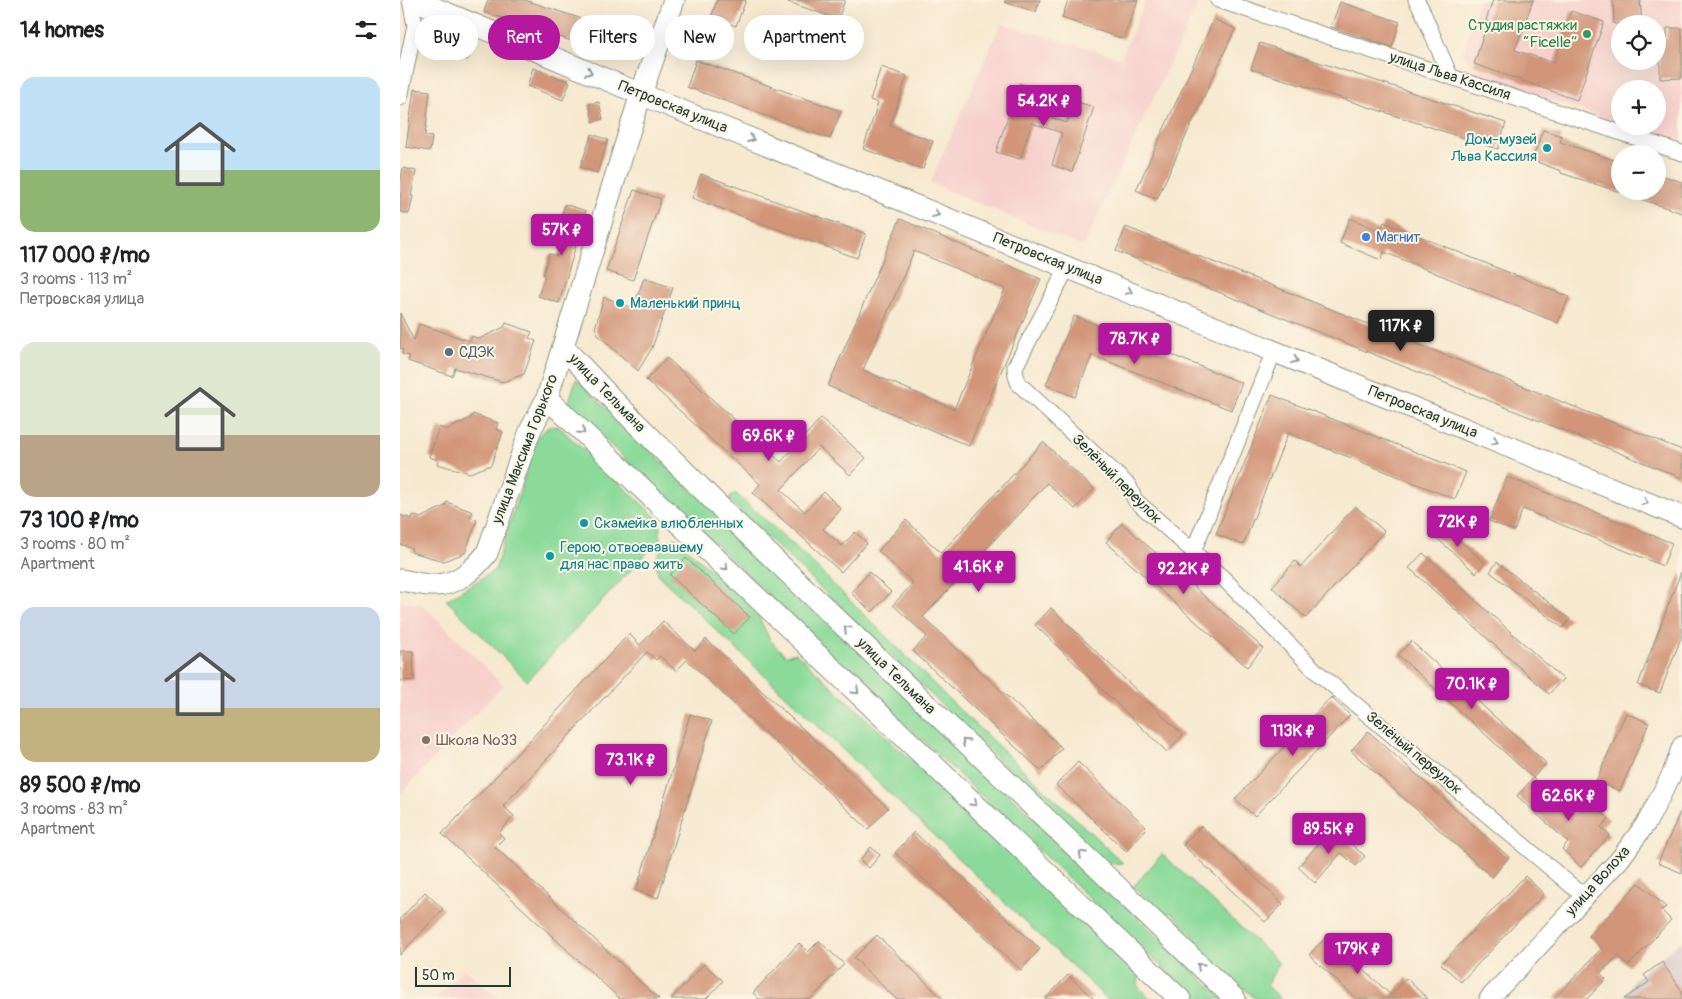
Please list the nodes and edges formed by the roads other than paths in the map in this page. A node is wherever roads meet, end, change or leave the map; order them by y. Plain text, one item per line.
1 (410, 0) edge
2 (414, 0) edge
3 (674, 0) edge
4 (1218, 0) edge
5 (1416, 0) edge
6 (1450, 76) junction
7 (641, 94) junction
8 (400, 98) edge
9 (1682, 153) edge
10 (1068, 266) junction
11 (564, 347) junction
12 (1274, 351) junction
13 (547, 398) junction
14 (1682, 517) edge
15 (1193, 552) junction
16 (400, 580) edge
17 (1682, 746) edge
18 (1585, 897) junction
19 (1180, 999) edge
20 (1236, 999) edge
21 (1489, 999) edge

1 - 8 street
2 -> 7 main road, Петровская улица
3 - 7 main road, улица Максима Горького
4 - 6 street, улица Льва Кассиля
5 - 6 street
6 - 9 street, улица Льва Кассиля
7 -> 10 main road, Петровская улица
7 - 11 main road, улица Максима Горького
10 -> 12 main road, Петровская улица
10 - 15 street, Зелёный переулок
11 - 13 main road, улица Максима Горького
20 -> 11 main road, улица Тельмана
12 -> 14 main road, Петровская улица
12 - 15 street
13 - 16 main road, улица Максима Горького
13 -> 19 main road
15 - 18 street, Зелёный переулок
17 - 18 street, улица Волоха
18 - 21 street, улица Волоха

